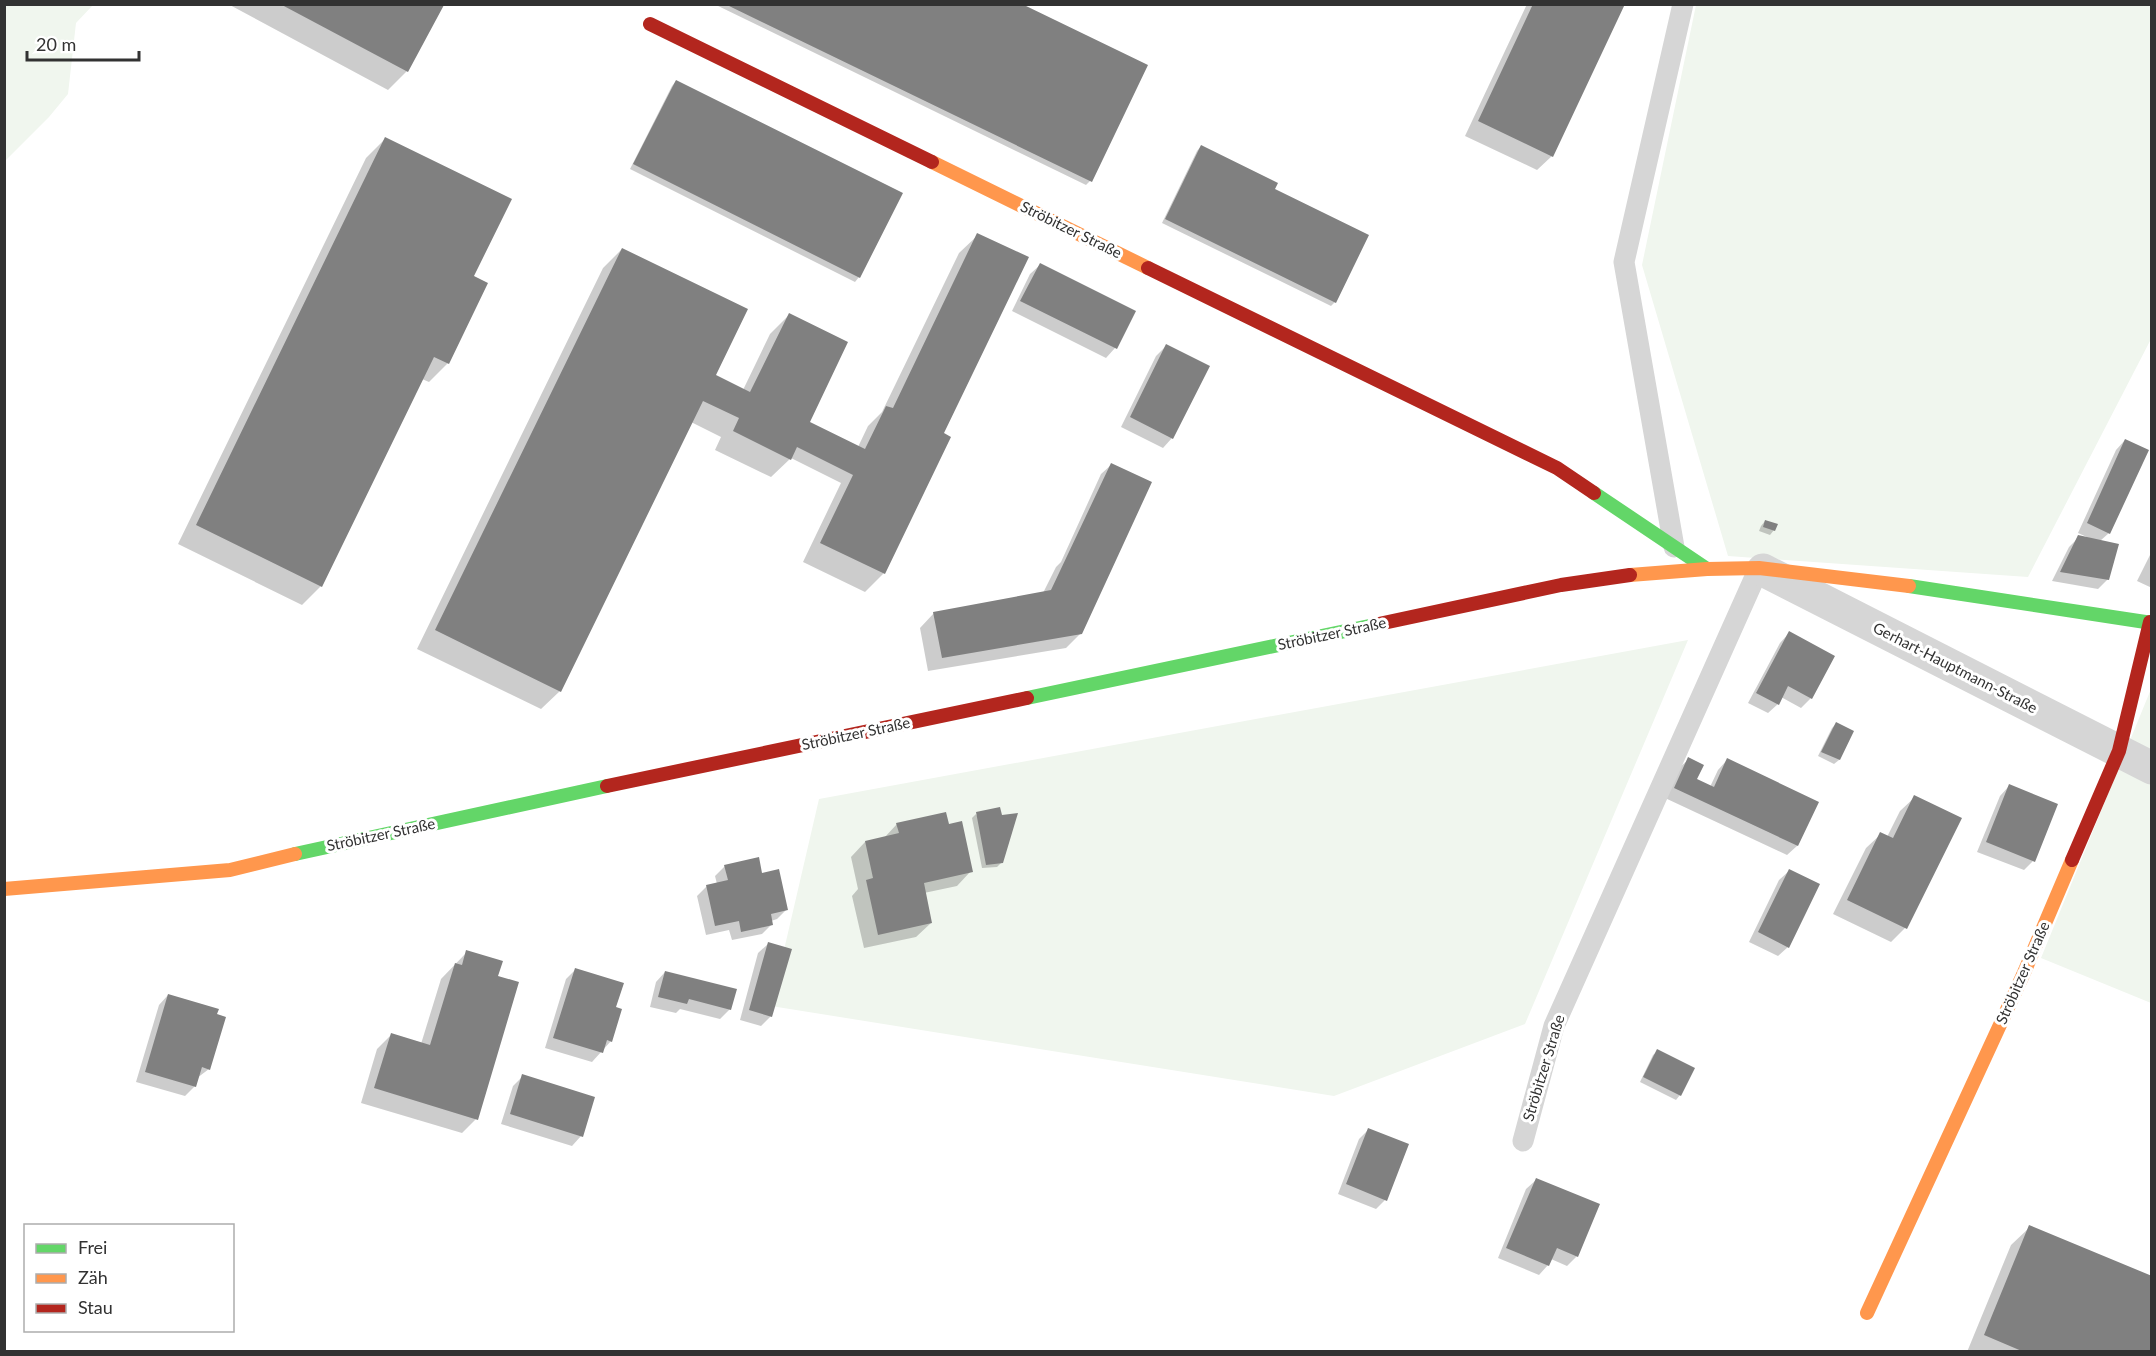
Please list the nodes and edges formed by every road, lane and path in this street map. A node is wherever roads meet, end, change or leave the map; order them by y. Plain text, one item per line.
1 (1683, 4) edge
2 (650, 24) dead end
3 (1674, 547) junction
4 (1707, 568) junction
5 (1759, 568) junction
6 (2151, 622) edge
7 (2119, 751) junction
8 (2151, 768) edge
9 (4, 889) edge
10 (1523, 1141) dead end
11 (1867, 1313) dead end

1 - 3 lane
2 - 3 street, Ströbitzer Straße
3 - 4 street, Ströbitzer Straße
4 - 5 street, Ströbitzer Straße
4 - 9 street, Ströbitzer Straße
5 - 6 street, Ströbitzer Straße
5 - 7 street, Gerhart-Hauptmann-Straße
5 - 10 lane, Ströbitzer Straße
6 - 7 street, Ströbitzer Straße
7 - 8 street, Gerhart-Hauptmann-Straße
7 - 11 street, Ströbitzer Straße

